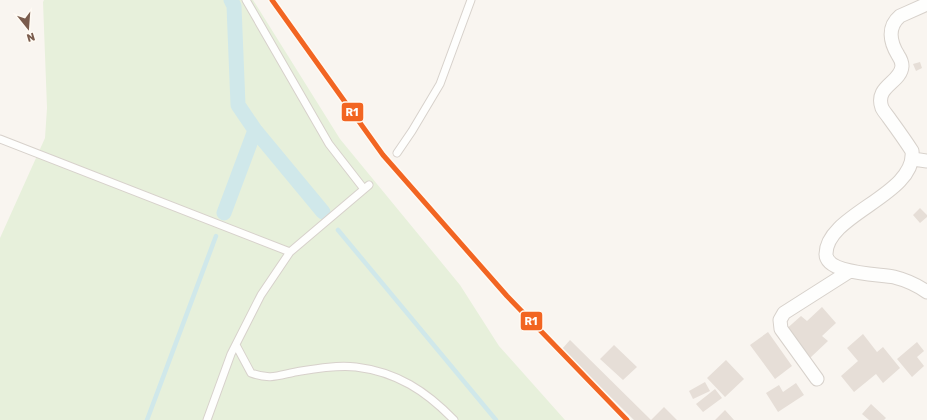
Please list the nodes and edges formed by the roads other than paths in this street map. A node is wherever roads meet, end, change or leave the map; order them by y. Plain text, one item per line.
1 (246, 0) edge
2 (471, 0) edge
3 (927, 4) edge
4 (0, 139) edge
5 (397, 153) dead end
6 (913, 159) junction
7 (927, 161) edge
8 (290, 252) junction
9 (850, 271) junction
10 (927, 292) edge
11 (236, 345) junction
12 (817, 379) dead end
13 (206, 420) edge
14 (454, 420) edge

1 - 8 lane
2 - 5 lane
3 - 6 street
4 - 8 lane
6 - 7 street
6 - 9 street
8 - 11 lane
9 - 10 street
9 - 12 street
11 - 13 lane
11 - 14 lane

